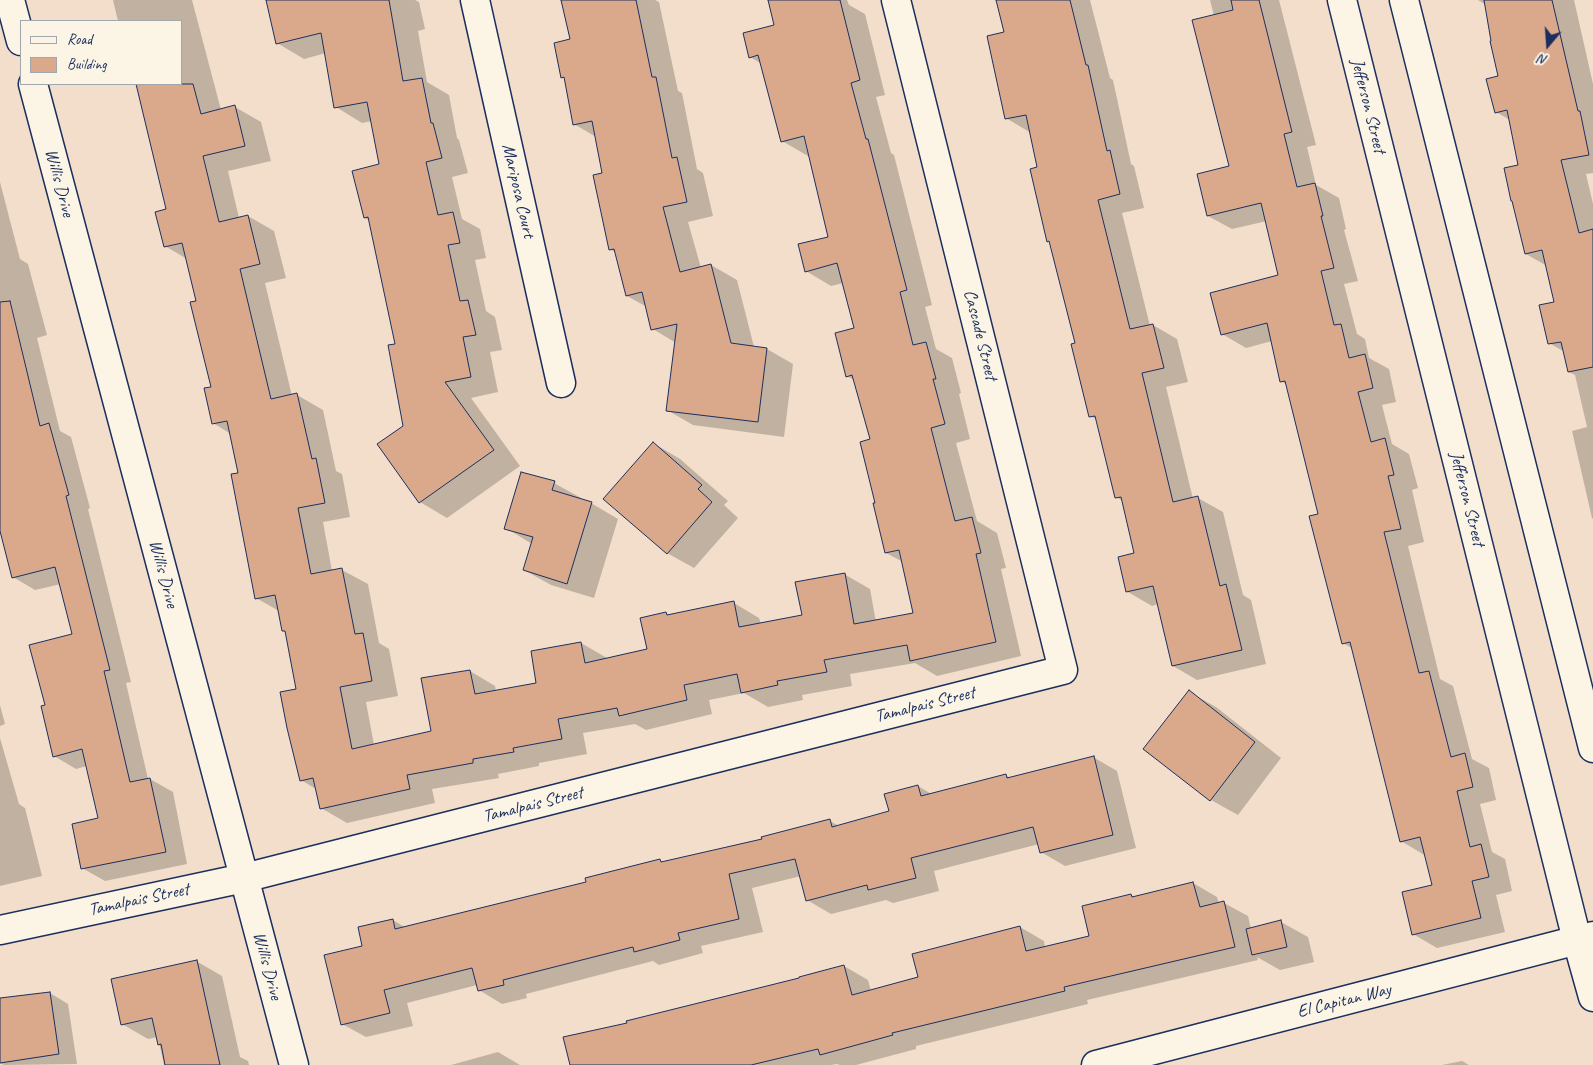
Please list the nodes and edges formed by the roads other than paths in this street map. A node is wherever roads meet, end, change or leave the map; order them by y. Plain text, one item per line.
1 (10, 0) edge
2 (475, 0) edge
3 (896, 0) edge
4 (1342, 0) edge
5 (1404, 0) edge
6 (20, 37) edge
7 (33, 85) edge
8 (561, 382) dead end
9 (1063, 670) joint
10 (1593, 748) edge
11 (244, 878) junction
12 (0, 930) edge
13 (1585, 938) edge
14 (1593, 997) edge
15 (1170, 1056) edge
16 (294, 1065) edge
17 (1096, 1065) edge

1 - 6 street
2 - 8 street, Mariposa Court
3 - 9 street, Cascade Street
4 - 13 street, Jefferson Street
5 - 10 street
7 - 11 street, Willis Drive
9 - 11 street, Tamalpais Street
11 - 12 street, Tamalpais Street
11 - 16 street, Willis Drive
13 - 14 street, Jefferson Street
13 - 15 street, El Capitan Way
15 - 17 street, El Capitan Way

